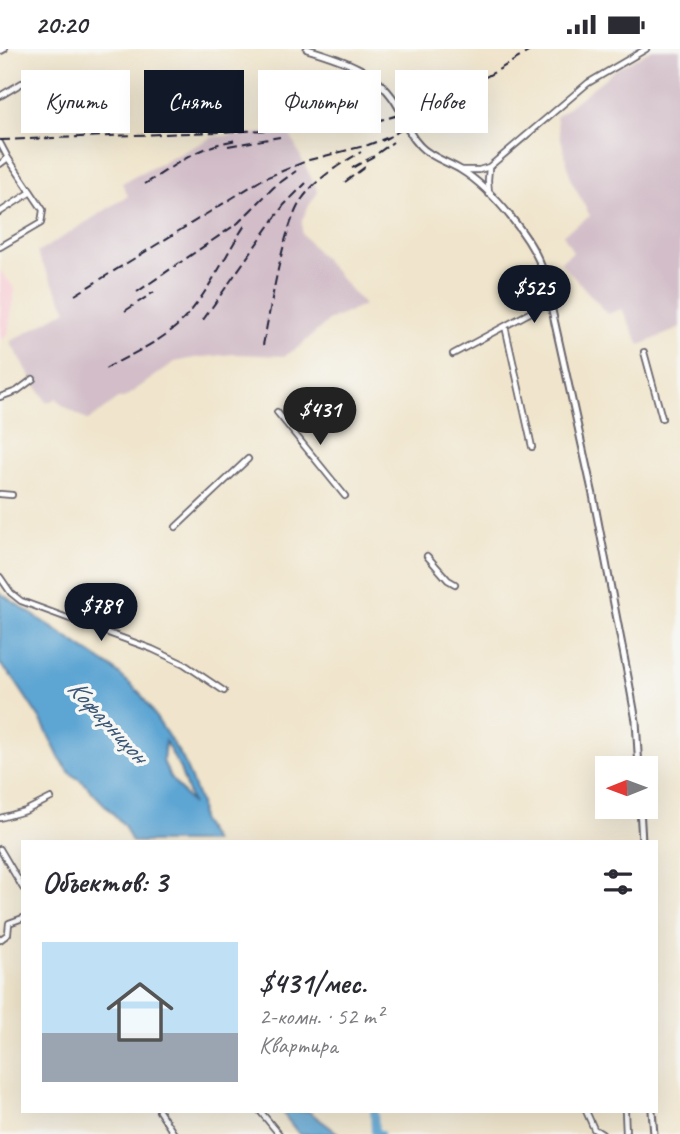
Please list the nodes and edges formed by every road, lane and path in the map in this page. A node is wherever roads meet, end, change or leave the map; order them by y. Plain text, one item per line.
1 (307, 49) edge
2 (646, 49) edge
3 (21, 84) edge
4 (0, 96) edge
5 (1, 145) edge
6 (8, 158) junction
7 (0, 164) edge
8 (489, 167) junction
9 (461, 170) junction
10 (31, 192) junction
11 (489, 194) junction
12 (0, 212) edge
13 (0, 247) edge
14 (550, 302) junction
15 (505, 327) junction
16 (645, 352) dead end
17 (453, 354) dead end
18 (33, 379) dead end
19 (0, 397) edge
20 (277, 412) dead end
21 (662, 418) dead end
22 (532, 447) dead end
23 (248, 459) dead end
24 (0, 494) edge
25 (12, 495) dead end
26 (345, 496) dead end
27 (176, 527) dead end
28 (427, 557) dead end
29 (0, 577) edge
30 (455, 584) dead end
31 (224, 691) dead end
32 (638, 756) edge
33 (51, 798) dead end
34 (0, 818) edge
35 (641, 819) edge
36 (642, 840) edge
37 (0, 849) edge
38 (21, 885) edge
39 (21, 919) edge
40 (0, 940) edge
41 (160, 1113) edge
42 (262, 1113) edge
43 (587, 1113) edge
44 (625, 1113) edge
45 (652, 1113) edge
46 (174, 1134) edge
47 (279, 1134) edge
48 (602, 1134) edge
49 (626, 1134) edge
50 (654, 1134) edge

1 - 9 main road
2 - 8 street
3 - 4 street
5 - 6 street
6 - 7 street
6 - 10 street
8 - 9 street
8 - 11 street
9 - 11 main road
10 - 12 street
10 - 13 street
11 - 14 main road
14 - 15 street
14 - 32 main road
15 - 17 street
15 - 22 street
16 - 21 street
18 - 19 street
20 - 26 street
23 - 27 street
24 - 25 street
28 - 30 street
29 - 31 street
33 - 34 street
35 - 36 main road
37 - 38 street
39 - 40 street
41 - 46 street
42 - 47 street
43 - 48 street
44 - 49 street
45 - 50 main road

